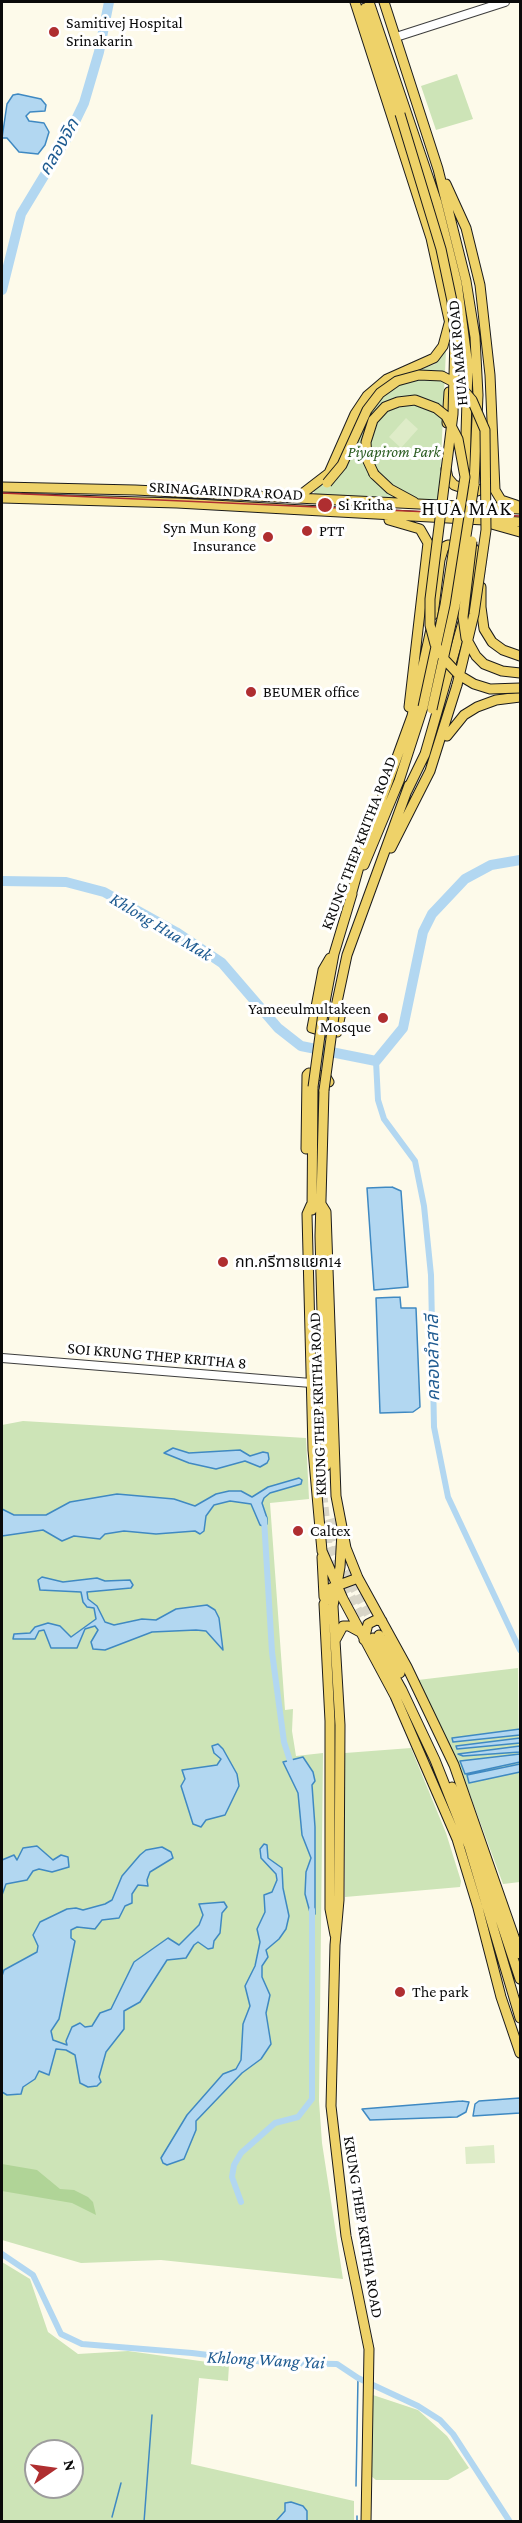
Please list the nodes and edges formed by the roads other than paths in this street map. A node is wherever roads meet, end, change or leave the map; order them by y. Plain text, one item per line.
1 (355, 2) edge
2 (363, 2) edge
3 (369, 2) edge
4 (384, 2) edge
5 (505, 2) edge
6 (396, 37) junction
7 (439, 172) junction
8 (462, 282) junction
9 (450, 320) junction
10 (494, 476) junction
11 (465, 477) junction
12 (474, 485) junction
13 (2, 488) edge
14 (303, 493) junction
15 (2, 498) edge
16 (281, 498) junction
17 (419, 504) junction
18 (520, 507) edge
19 (361, 514) junction
20 (476, 520) junction
21 (520, 522) edge
22 (520, 534) edge
23 (483, 561) junction
24 (520, 656) edge
25 (520, 673) edge
26 (520, 688) edge
27 (520, 697) edge
28 (428, 708) junction
29 (399, 751) junction
30 (430, 771) junction
31 (407, 791) junction
32 (377, 874) junction
33 (350, 899) junction
34 (334, 954) junction
35 (347, 955) junction
36 (316, 1170) junction
37 (316, 1204) junction
38 (2, 1358) edge
39 (311, 1383) junction
40 (323, 1466) junction
41 (342, 1532) junction
42 (322, 1551) junction
43 (358, 1578) junction
44 (337, 1587) junction
45 (324, 1604) junction
46 (382, 1621) junction
47 (369, 1636) junction
48 (334, 1643) junction
49 (335, 1756) junction
50 (499, 1893) junction
51 (478, 1908) junction
52 (498, 1931) junction
53 (520, 1954) edge
54 (520, 1980) edge
55 (520, 2018) edge
56 (520, 2053) edge
57 (366, 2522) edge

1 - 9 main road
2 - 26 main road, bridge
3 - 8 main road, HUA MAK ROAD
4 - 6 main road, HUA MAK ROAD
5 - 6 street
6 - 7 main road, HUA MAK ROAD
7 - 8 main road, HUA MAK ROAD
7 - 10 main road
8 - 11 main road, HUA MAK ROAD, bridge
8 - 12 main road, HUA MAK ROAD, bridge
9 - 10 main road
9 - 14 main road
10 - 18 main road
11 - 17 main road, bridge
11 - 28 main road, HUA MAK ROAD, bridge
12 - 25 main road, bridge
12 - 28 main road, HUA MAK ROAD, bridge
13 - 16 main road, SRINAGARINDRA ROAD
14 - 16 main road
14 - 23 main road, bridge
15 - 19 main road, SRINAGARINDRA ROAD
16 - 17 main road, SRINAGARINDRA ROAD
17 - 18 main road, SRINAGARINDRA ROAD
19 - 20 main road, SRINAGARINDRA ROAD
19 - 29 main road
20 - 21 main road, SRINAGARINDRA ROAD
20 - 22 main road
23 - 24 main road, bridge
23 - 30 main road, bridge
27 - 30 main road
28 - 31 main road, KRUNG THEP KRITHA ROAD
28 - 33 main road, KRUNG THEP KRITHA ROAD
29 - 31 main road
29 - 33 main road
30 - 32 main road
31 - 32 main road, KRUNG THEP KRITHA ROAD
32 - 35 main road, KRUNG THEP KRITHA ROAD
33 - 34 main road, KRUNG THEP KRITHA ROAD
34 - 35 main road
34 - 36 main road, KRUNG THEP KRITHA ROAD, bridge
35 - 36 main road, KRUNG THEP KRITHA ROAD, bridge
36 - 36 main road
36 - 37 main road, KRUNG THEP KRITHA ROAD
37 - 39 main road, KRUNG THEP KRITHA ROAD
37 - 40 main road, KRUNG THEP KRITHA ROAD
37 - 40 main road, KRUNG THEP KRITHA ROAD
38 - 39 street, SOI KRUNG THEP KRITHA 8
39 - 40 main road, KRUNG THEP KRITHA ROAD
40 - 41 main road, KRUNG THEP KRITHA ROAD
40 - 42 main road, KRUNG THEP KRITHA ROAD
41 - 43 main road, KRUNG THEP KRITHA ROAD
41 - 44 main road
42 - 44 main road, KRUNG THEP KRITHA ROAD
42 - 45 main road, KRUNG THEP KRITHA ROAD
43 - 44 main road
43 - 46 main road, KRUNG THEP KRITHA ROAD
44 - 45 main road
44 - 47 main road
44 - 48 main road, KRUNG THEP KRITHA ROAD
45 - 49 main road, KRUNG THEP KRITHA ROAD
46 - 47 main road
46 - 50 main road, KRUNG THEP KRITHA ROAD
47 - 48 main road
47 - 51 main road
47 - 52 main road
48 - 49 main road, KRUNG THEP KRITHA ROAD
49 - 57 main road, KRUNG THEP KRITHA ROAD
50 - 52 main road
50 - 53 main road
51 - 52 main road
51 - 56 main road
52 - 54 main road
52 - 55 main road

